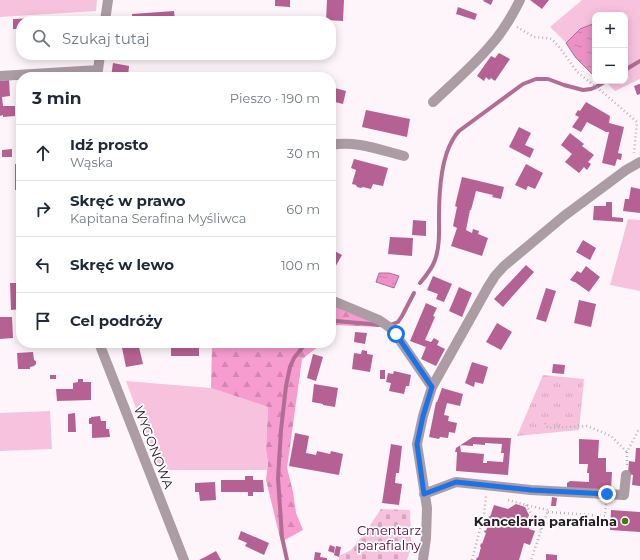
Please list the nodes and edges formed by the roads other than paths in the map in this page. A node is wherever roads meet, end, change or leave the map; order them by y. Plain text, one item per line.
1 (108, 0) edge
2 (520, 0) edge
3 (106, 16) edge
4 (99, 60) edge
5 (98, 72) edge
6 (0, 76) edge
7 (16, 76) edge
8 (433, 102) dead end
9 (336, 144) edge
10 (404, 156) dead end
11 (636, 161) edge
12 (336, 302) edge
13 (101, 348) edge
14 (432, 387) junction
15 (626, 475) dead end
16 (424, 494) junction
17 (184, 560) edge
18 (423, 560) edge

1 - 3 street
2 - 8 street
4 - 5 street
6 - 7 street
9 - 10 street
11 - 14 street
12 - 14 street
13 - 17 street, WYGONOWA
14 - 16 street
15 - 16 street
16 - 18 street

